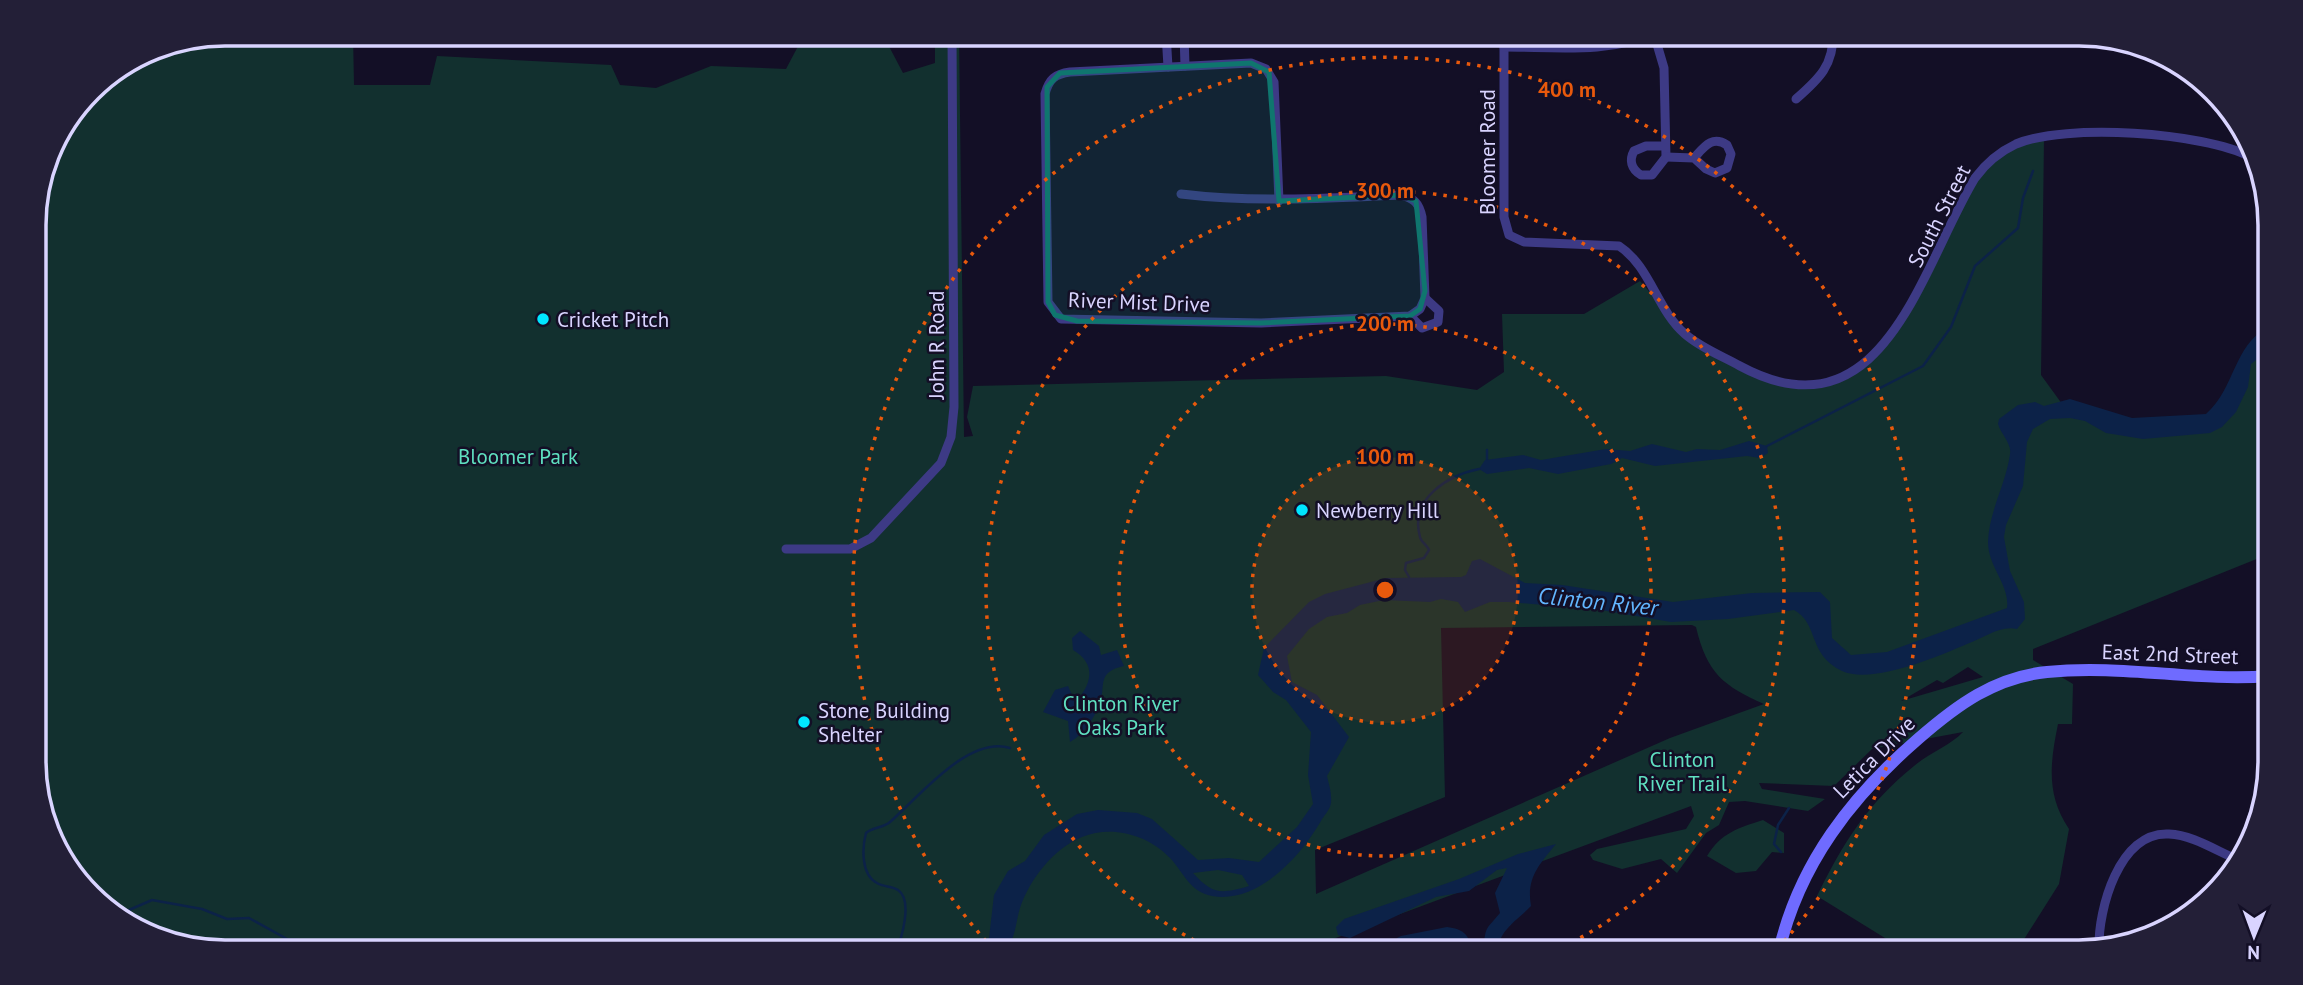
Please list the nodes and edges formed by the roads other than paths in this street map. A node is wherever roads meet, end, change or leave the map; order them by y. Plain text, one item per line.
1 (952, 46) edge
2 (1167, 46) edge
3 (1184, 46) edge
4 (1609, 46) edge
5 (1658, 46) edge
6 (1832, 46) edge
7 (1504, 47) joint
8 (1185, 66) junction
9 (1168, 67) junction
10 (1796, 99) dead end
11 (1665, 146) junction
12 (2243, 154) edge
13 (1666, 158) junction
14 (1694, 158) dead end
15 (1181, 194) dead end
16 (1279, 201) junction
17 (1425, 298) junction
18 (1410, 316) junction
19 (1820, 385) joint
20 (786, 549) dead end
21 (2069, 670) joint
22 (2258, 676) edge
23 (2230, 857) edge
24 (2099, 938) edge
25 (1782, 939) edge

1 - 20 street, John R Road
2 - 9 street
3 - 8 street
4 - 7 street
5 - 11 street
6 - 10 street
7 - 19 street, Bloomer Road
8 - 9 street, River Mist Drive
8 - 16 street, River Mist Drive
9 - 18 street, River Mist Drive
11 - 13 street
11 - 13 street
12 - 19 street, South Street
13 - 14 street
15 - 16 street
16 - 17 street, River Mist Drive
17 - 18 street
17 - 18 street, River Mist Drive
21 - 22 street, East 2nd Street
21 - 25 street, Letica Drive
23 - 24 street

